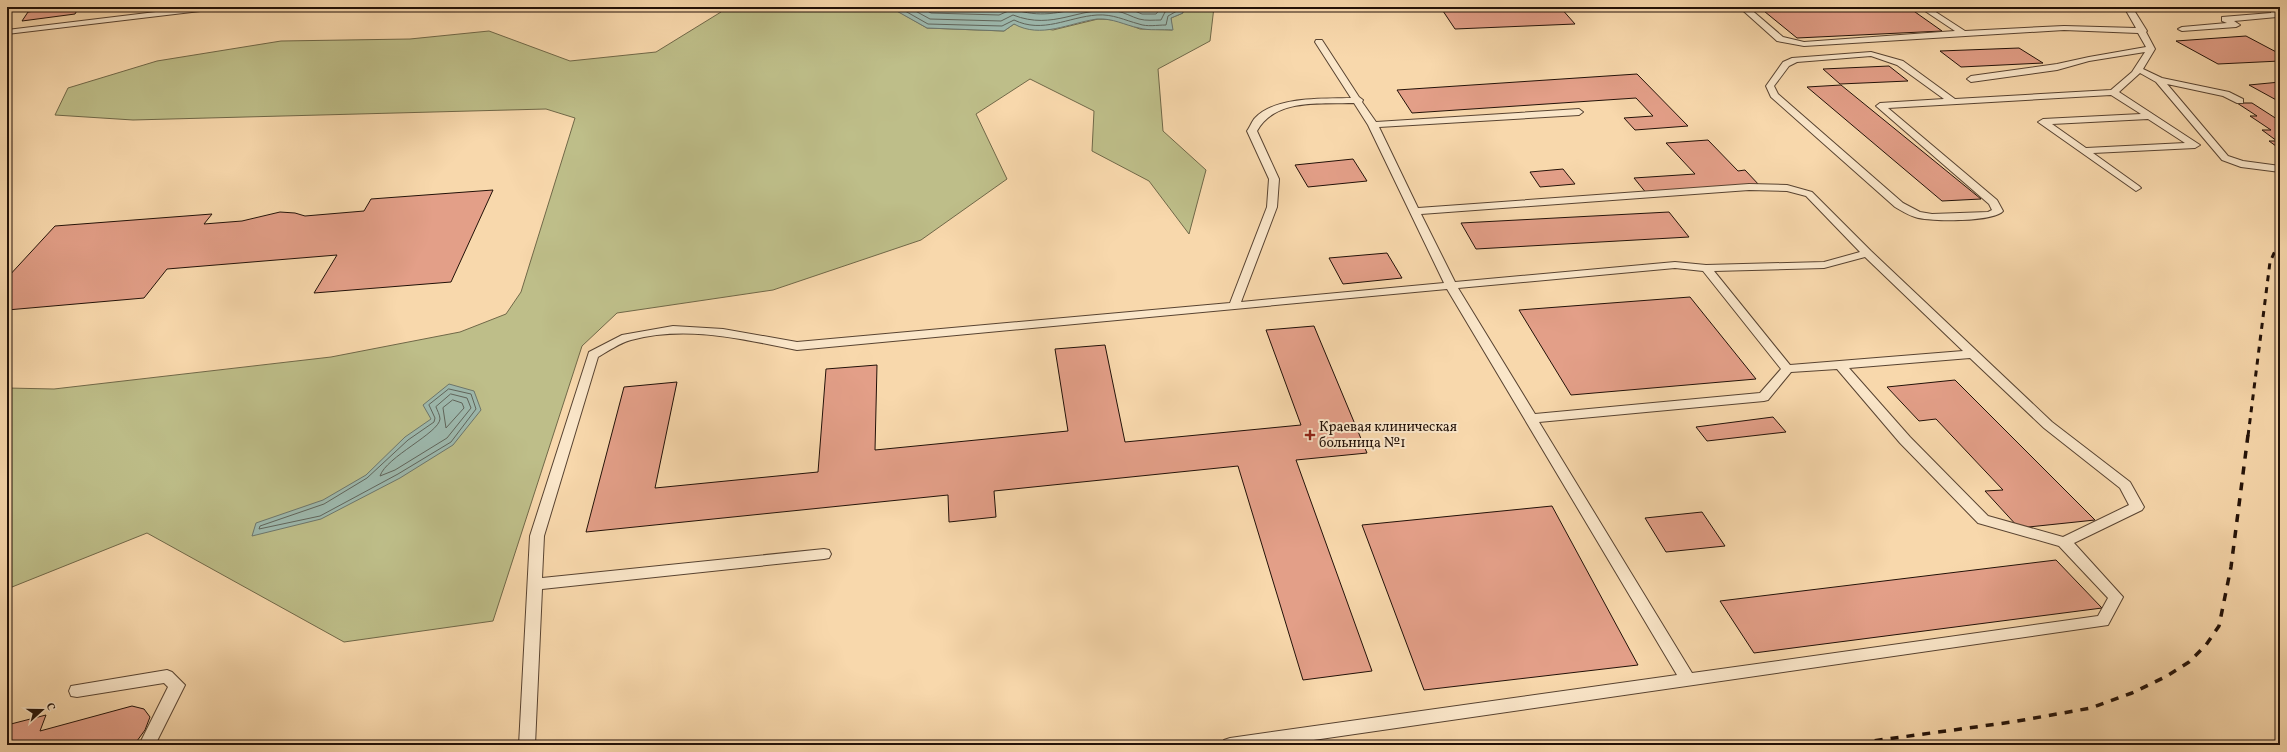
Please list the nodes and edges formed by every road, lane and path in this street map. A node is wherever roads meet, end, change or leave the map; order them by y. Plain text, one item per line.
1 (217, 7) edge
2 (1743, 7) edge
3 (1923, 7) edge
4 (2128, 7) edge
5 (2276, 7) edge
6 (2182, 29) dead end
7 (2142, 31) junction
8 (7, 32) edge
9 (1963, 33) junction
10 (1319, 42) dead end
11 (2150, 49) junction
12 (2138, 69) junction
13 (1971, 79) dead end
14 (2159, 80) junction
15 (2113, 92) junction
16 (1359, 100) junction
17 (1952, 101) junction
18 (2240, 101) dead end
19 (1579, 112) dead end
20 (2150, 116) junction
21 (1373, 125) junction
22 (2084, 151) junction
23 (2280, 169) edge
24 (2136, 188) dead end
25 (1414, 211) junction
26 (1867, 253) junction
27 (1706, 268) junction
28 (1451, 286) junction
29 (1234, 306) junction
30 (1973, 354) junction
31 (1840, 365) junction
32 (1787, 370) junction
33 (1530, 419) junction
34 (2064, 542) junction
35 (824, 554) dead end
36 (535, 584) junction
37 (1688, 680) junction
38 (77, 691) dead end
39 (147, 745) edge
40 (527, 745) edge
41 (1230, 745) edge

1 - 8 lane
2 - 9 lane
3 - 9 lane
4 - 7 lane
5 - 6 lane
7 - 9 lane
7 - 11 lane
10 - 16 lane
11 - 12 lane
11 - 13 lane
12 - 14 lane
12 - 15 lane
14 - 18 lane
14 - 23 lane
15 - 17 lane
15 - 20 lane
16 - 21 lane
16 - 29 lane
17 - 17 lane
19 - 21 lane
20 - 22 lane
20 - 22 lane
21 - 25 lane
22 - 24 lane
25 - 26 lane
25 - 28 lane
26 - 27 lane
26 - 30 lane
27 - 28 lane
27 - 32 lane
28 - 29 lane
28 - 33 lane
29 - 36 lane
30 - 31 lane
30 - 34 lane
31 - 32 lane
31 - 34 lane
32 - 33 lane
33 - 37 lane
34 - 37 lane
35 - 36 lane
36 - 40 lane
37 - 41 lane
38 - 39 lane

